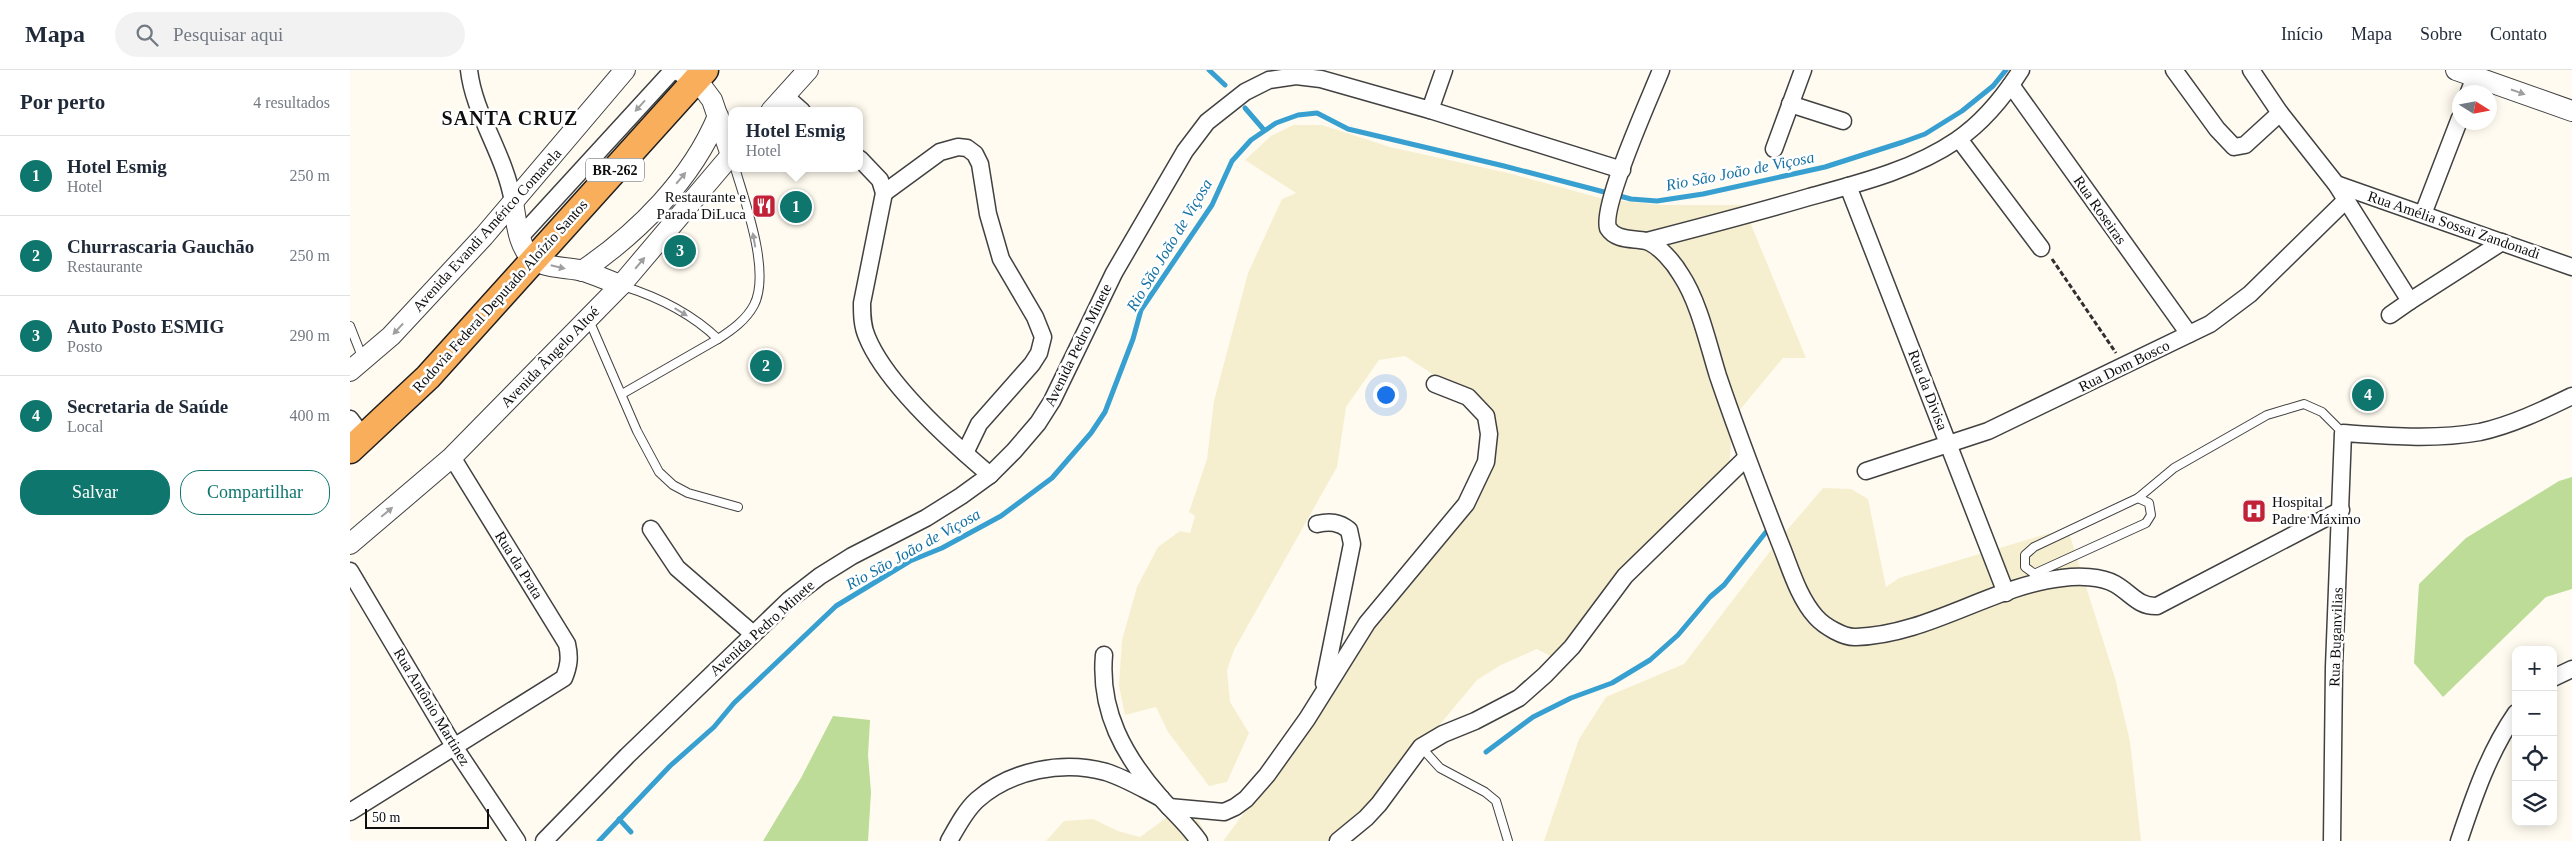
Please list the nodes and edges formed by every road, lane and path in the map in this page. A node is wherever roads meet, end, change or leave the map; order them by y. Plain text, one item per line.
1 (469, 70) edge
2 (640, 70) edge
3 (673, 70) edge
4 (808, 70) edge
5 (1444, 70) edge
6 (1661, 70) edge
7 (1803, 70) edge
8 (2021, 70) edge
9 (2174, 70) edge
10 (2250, 70) edge
11 (2456, 70) edge
12 (693, 73) edge
13 (621, 76) edge
14 (2011, 85) junction
15 (2472, 85) edge
16 (2497, 92) edge
17 (785, 96) junction
18 (1790, 104) junction
19 (775, 107) edge
20 (797, 107) edge
21 (1430, 110) junction
22 (2572, 111) edge
23 (2280, 114) junction
24 (718, 116) junction
25 (1843, 121) dead end
26 (2455, 130) edge
27 (1959, 139) junction
28 (728, 145) edge
29 (1774, 149) dead end
30 (863, 162) edge
31 (728, 165) edge
32 (1622, 170) junction
33 (737, 172) edge
34 (2336, 184) junction
35 (1848, 186) junction
36 (884, 193) junction
37 (2346, 200) junction
38 (513, 202) junction
39 (2423, 214) junction
40 (520, 237) junction
41 (1647, 241) junction
42 (2502, 242) junction
43 (2046, 253) joint
44 (534, 260) junction
45 (2572, 267) edge
46 (582, 271) junction
47 (621, 285) junction
48 (2410, 301) junction
49 (2390, 315) dead end
50 (588, 318) junction
51 (350, 326) edge
52 (2188, 334) junction
53 (718, 339) junction
54 (357, 366) edge
55 (2124, 366) junction
56 (1435, 384) dead end
57 (622, 394) junction
58 (2572, 396) edge
59 (2343, 433) junction
60 (355, 436) edge
61 (1949, 445) junction
62 (965, 453) junction
63 (452, 456) junction
64 (1746, 458) junction
65 (1866, 471) dead end
66 (990, 475) junction
67 (2138, 498) junction
68 (738, 507) dead end
69 (2341, 510) junction
70 (1317, 524) dead end
71 (651, 530) dead end
72 (350, 544) edge
73 (350, 571) edge
74 (2040, 578) junction
75 (2006, 594) junction
76 (752, 633) junction
77 (1104, 655) dead end
78 (2572, 669) edge
79 (2557, 676) edge
80 (1321, 698) junction
81 (2512, 719) edge
82 (1421, 747) junction
83 (455, 748) junction
84 (1165, 802) junction
85 (350, 812) edge
86 (517, 841) edge
87 (544, 841) edge
88 (949, 841) edge
89 (1199, 841) edge
90 (1338, 841) edge
91 (1508, 841) edge
92 (2332, 841) edge
93 (2459, 841) edge

1 - 38 street
2 - 13 street
3 -> 40 street
4 - 17 street
5 - 21 street
6 - 32 street
7 - 18 street
8 - 14 street
9 - 23 street
10 - 23 street
11 - 15 street
12 - 24 street
12 - 44 highway, Rodovia Federal Deputado Aloízio Santos / BR-262
13 - 38 street, Avenida Evandi Américo Comarela
14 - 27 street
14 - 52 street, Rua Roseiras
16 -> 22 street
17 - 19 street
17 - 20 street
18 - 25 street
18 - 29 street
21 - 32 street, Avenida Pedro Minete
21 - 66 street, Avenida Pedro Minete
23 - 34 street
24 - 28 street
46 -> 24 street
26 - 39 street
27 - 35 street
27 - 43 street
30 - 36 street
47 -> 31 street, Avenida Ângelo Altoé
32 - 41 street
53 -> 33 lane
34 - 37 street
34 - 39 street, Rua Amélia Sossai Zandonadi
35 - 41 street
35 - 61 street, Rua da Divisa
36 - 62 street
36 - 62 street
37 - 48 street
37 - 52 street, Rua Dom Bosco
38 - 40 street
38 -> 54 street, Avenida Evandi Américo Comarela
39 - 42 street, Rua Amélia Sossai Zandonadi
40 - 44 street
41 - 64 street
42 - 45 street, Rua Amélia Sossai Zandonadi
42 - 48 street
43 - 55 path
44 -> 46 street
44 - 60 highway, Rodovia Federal Deputado Aloízio Santos / BR-262
46 - 47 street
47 - 50 street, Avenida Ângelo Altoé
47 -> 53 lane
48 - 49 street
50 - 57 lane
50 - 63 street, Avenida Ângelo Altoé
51 - 54 lane
52 - 55 street, Rua Dom Bosco
53 - 57 lane
55 - 61 street, Rua Dom Bosco
56 - 80 street
57 - 68 lane
58 - 59 street
59 - 67 lane
59 - 69 street, Rua Buganvilias
61 - 65 street, Rua Dom Bosco
61 - 75 street, Rua da Divisa
62 - 66 street
72 -> 63 street, Avenida Ângelo Altoé
63 - 83 street, Rua da Prata
64 - 75 street
64 - 82 street
66 - 76 street, Avenida Pedro Minete
67 - 74 lane
67 - 74 lane
69 - 74 street
69 - 92 street, Rua Buganvilias
70 - 80 street
71 - 76 street
73 - 83 street, Rua Antônio Martinez
74 - 75 street
76 - 87 street, Avenida Pedro Minete
77 - 84 street
78 - 79 street
80 - 84 street
81 - 93 street
82 - 90 street
82 - 91 lane
83 - 85 street
83 - 86 street, Rua Antônio Martinez
84 - 88 street
84 - 89 street

